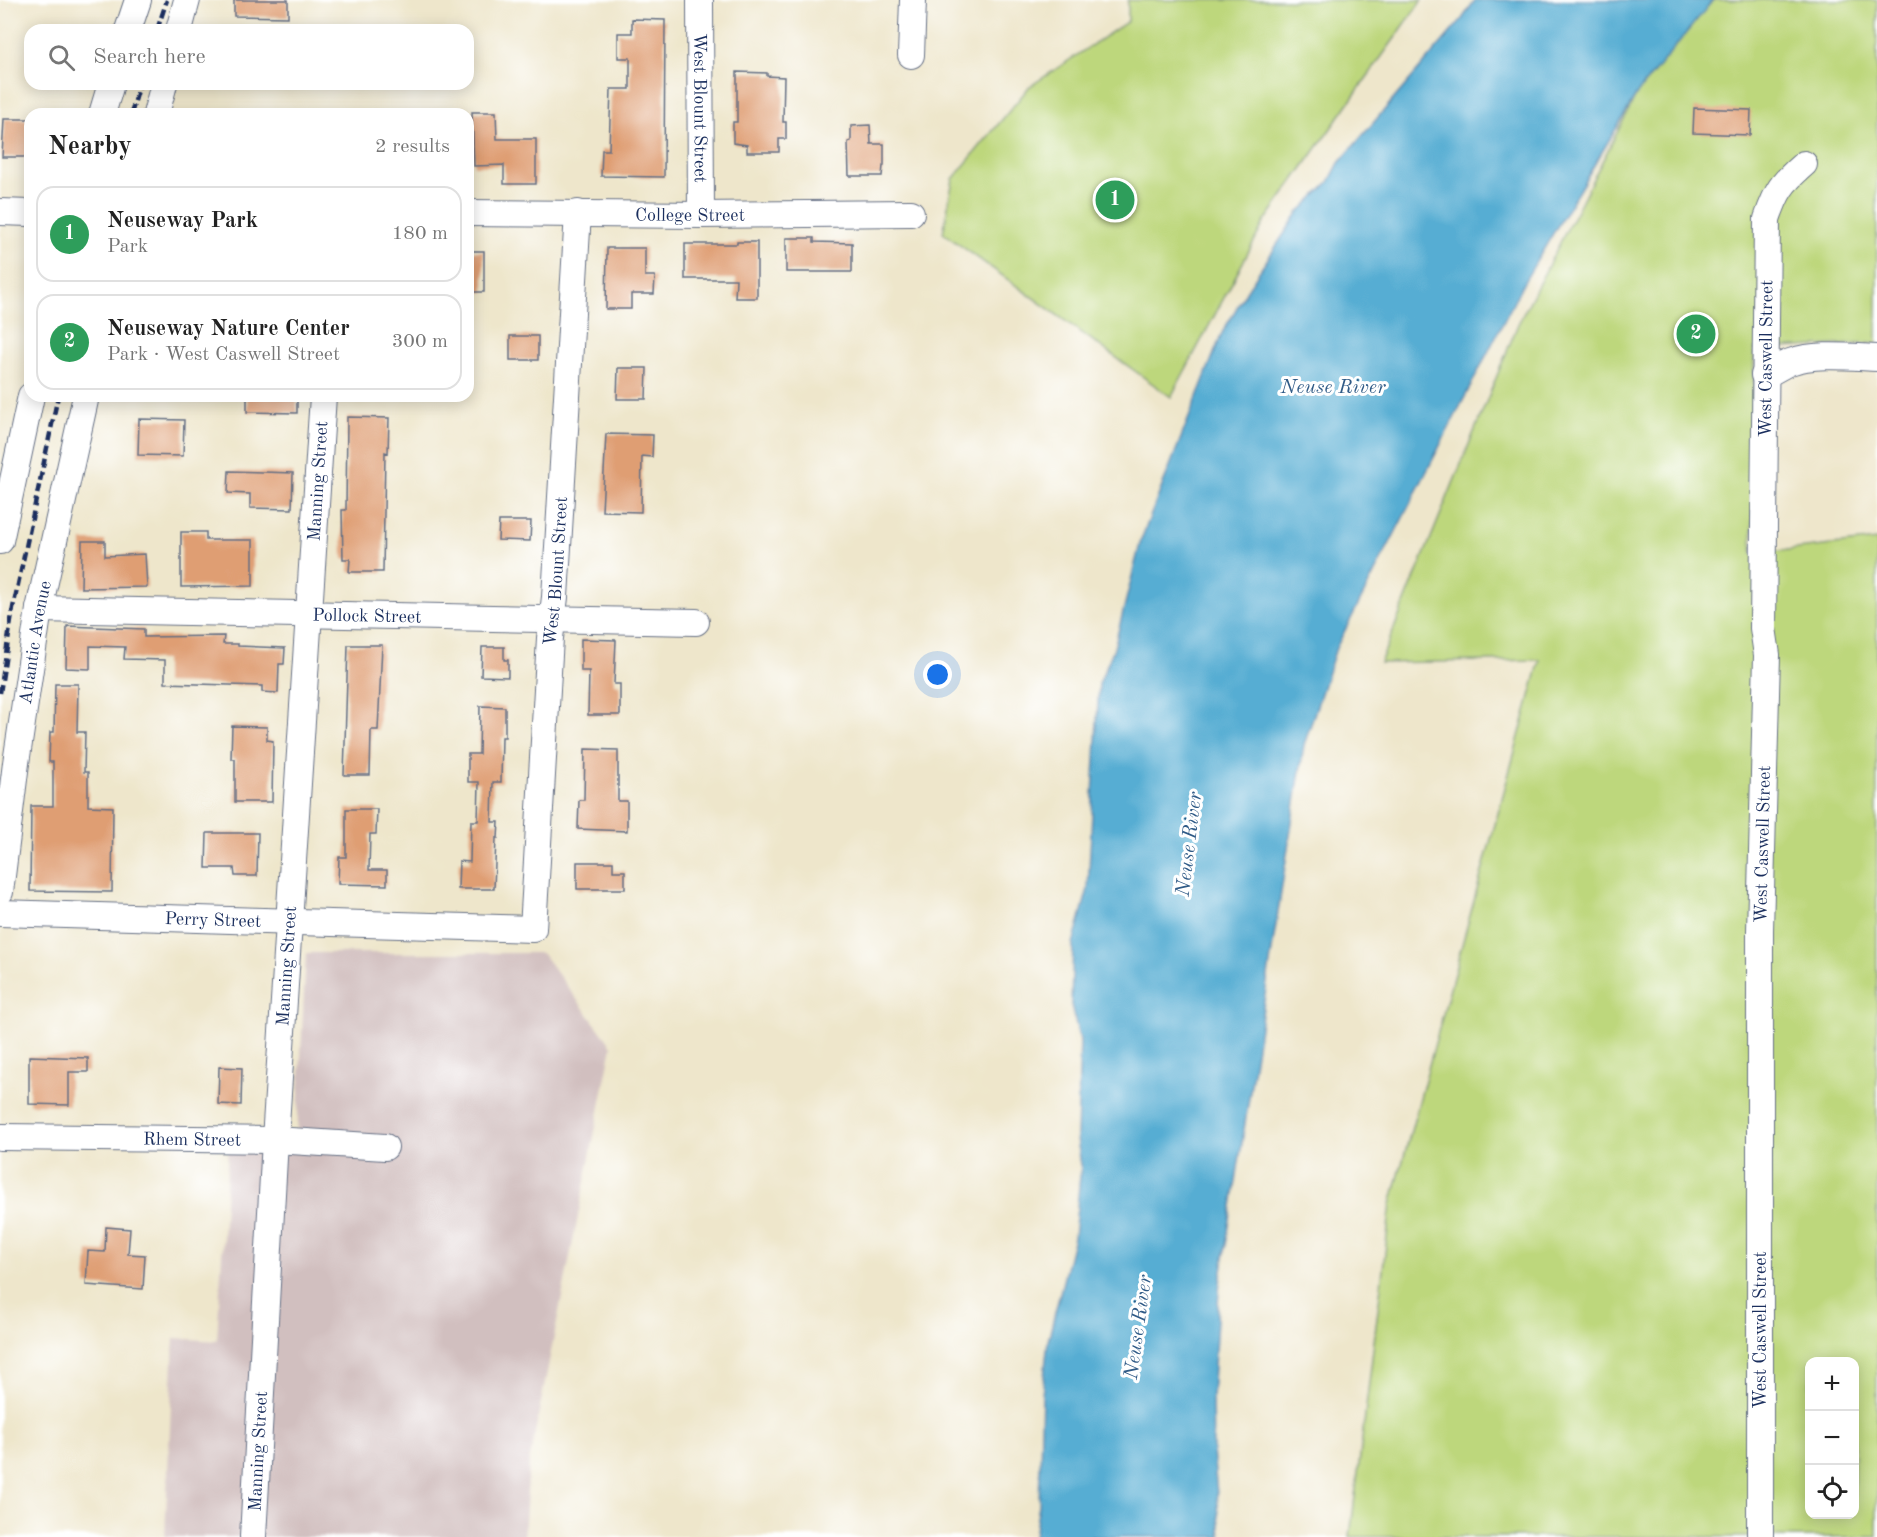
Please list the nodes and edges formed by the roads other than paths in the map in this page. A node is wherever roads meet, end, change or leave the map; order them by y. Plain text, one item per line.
1 (138, 0) edge
2 (187, 0) edge
3 (700, 0) edge
4 (913, 0) edge
5 (130, 24) edge
6 (181, 24) edge
7 (911, 55) dead end
8 (109, 90) edge
9 (162, 90) edge
10 (104, 108) edge
11 (158, 108) edge
12 (1804, 164) dead end
13 (0, 212) edge
14 (24, 213) edge
15 (474, 213) edge
16 (578, 213) junction
17 (912, 213) dead end
18 (701, 215) junction
19 (1877, 358) edge
20 (1764, 375) junction
21 (30, 402) edge
22 (85, 402) edge
23 (323, 402) edge
24 (0, 541) edge
25 (39, 609) junction
26 (308, 615) junction
27 (552, 618) junction
28 (696, 622) dead end
29 (0, 892) edge
30 (0, 913) edge
31 (290, 922) junction
32 (533, 929) joint
33 (0, 1137) edge
34 (275, 1140) junction
35 (385, 1147) dead end
36 (253, 1537) edge
37 (1760, 1537) edge

1 - 5 street
2 - 6 street
3 - 18 street, West Blount Street
4 - 7 street
8 - 10 street
9 - 11 street
12 - 20 street, West Caswell Street
13 - 14 street
15 - 16 street, College Street
16 - 18 street, College Street
16 - 27 street, West Blount Street
17 - 18 street, College Street
19 - 20 street
20 - 37 street, West Caswell Street
21 - 24 street
22 - 25 street, Atlantic Avenue
23 - 26 street, Manning Street
25 - 26 street, Pollock Street
25 - 29 street, Atlantic Avenue
26 - 27 street, Pollock Street
26 - 31 street, Manning Street
27 - 28 street, Pollock Street
27 - 32 street, West Blount Street
30 - 31 street, Perry Street
31 - 32 street, Perry Street
31 - 34 street, Manning Street
33 - 34 street, Rhem Street
34 - 35 street, Rhem Street
34 - 36 street, Manning Street

